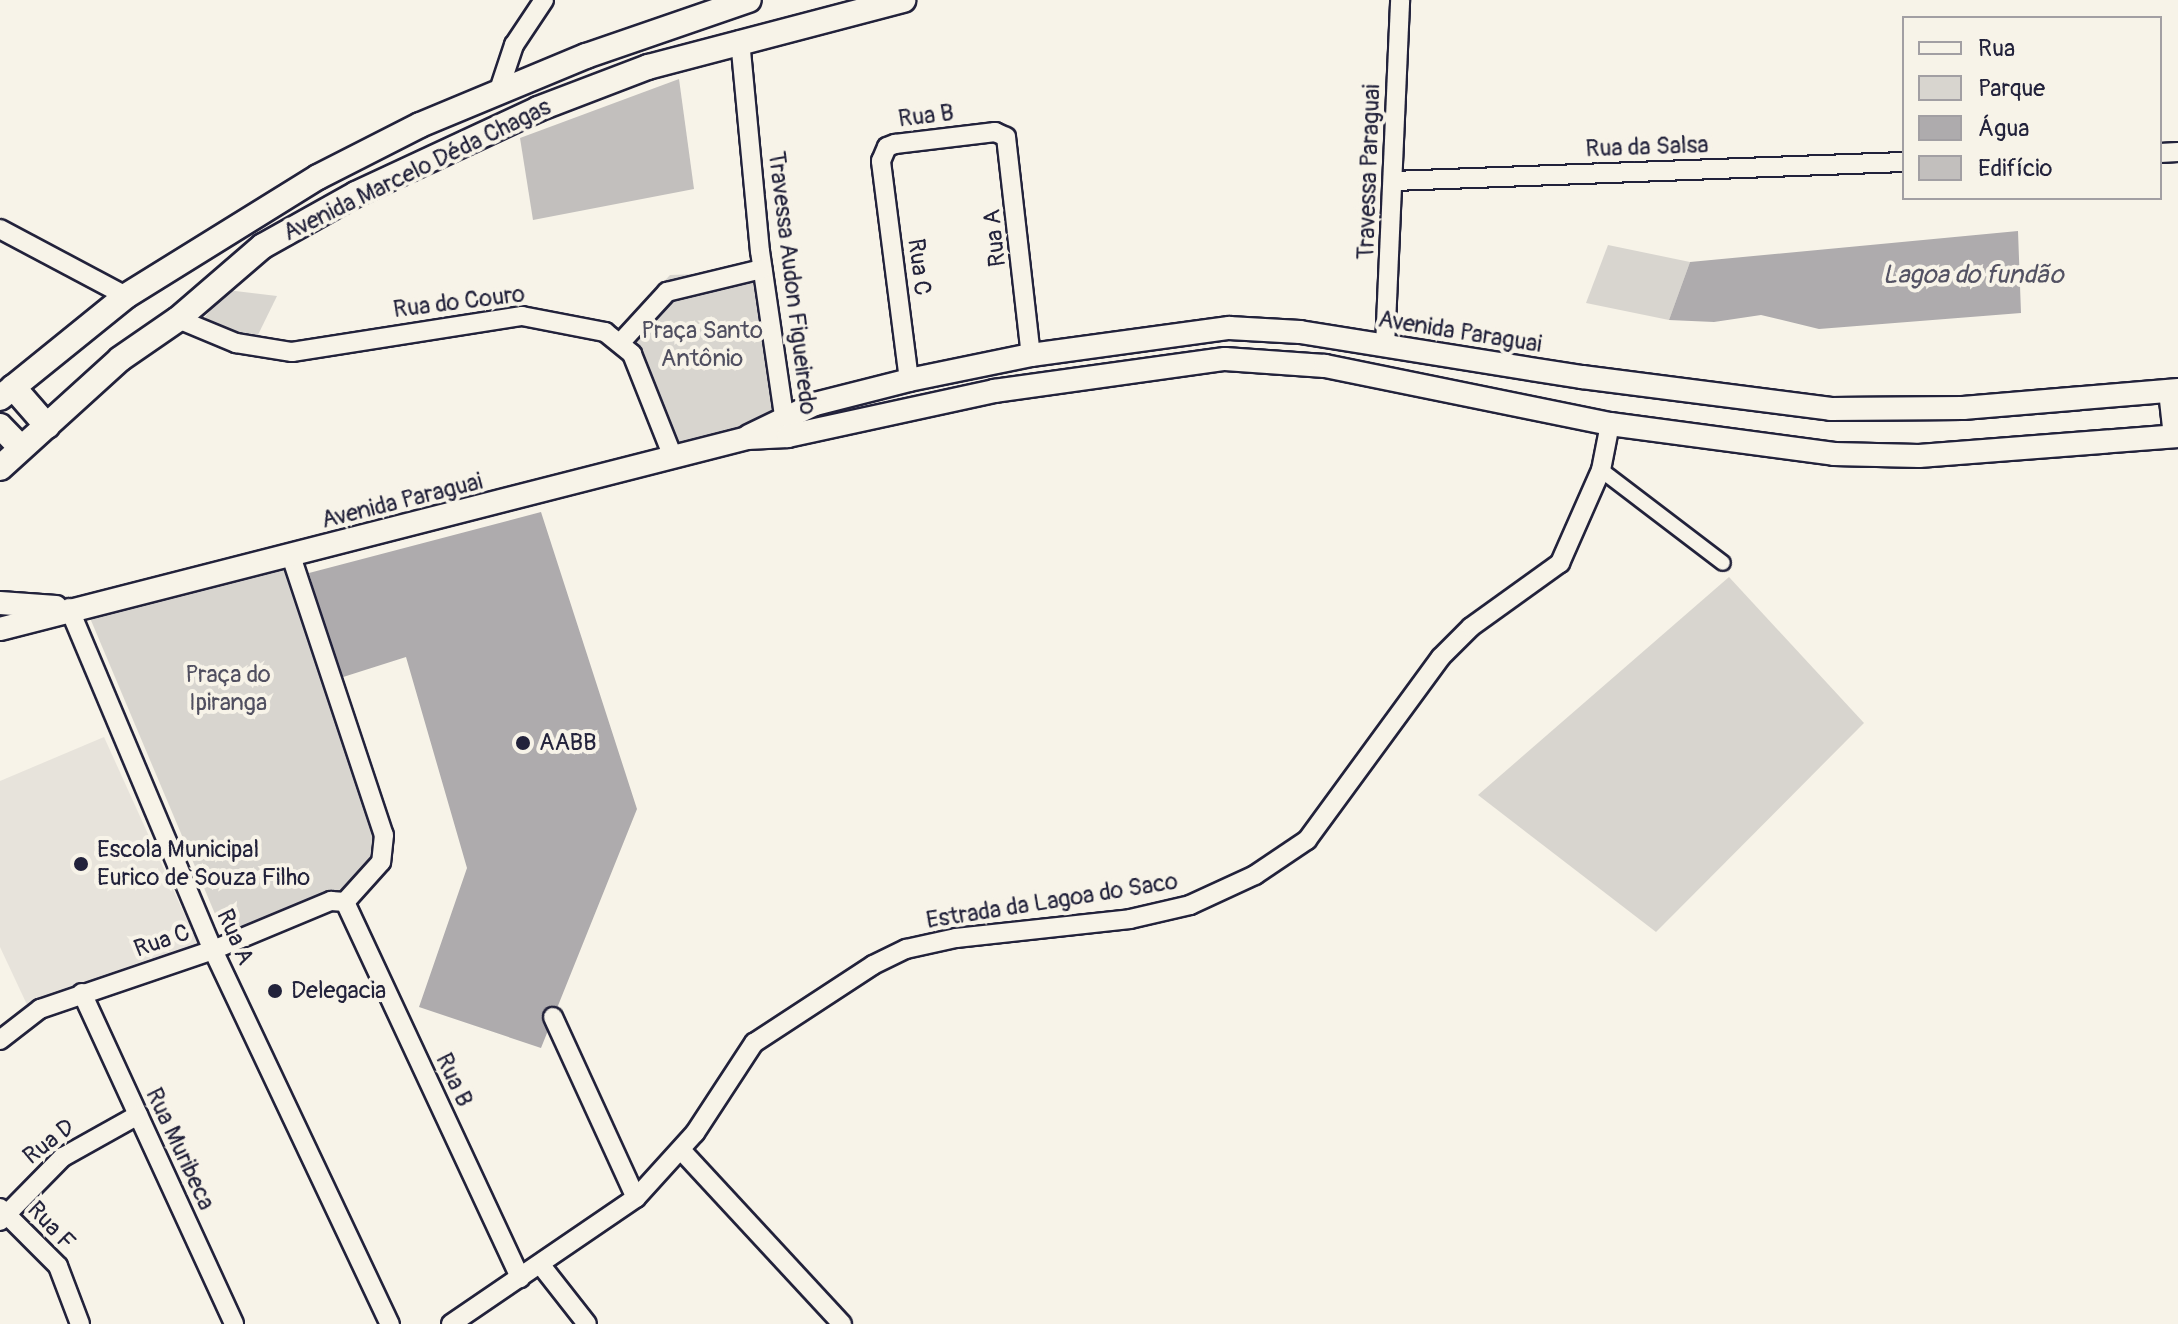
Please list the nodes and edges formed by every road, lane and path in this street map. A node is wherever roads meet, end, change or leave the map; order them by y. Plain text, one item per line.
1 (544, 0) edge
2 (903, 0) edge
3 (1400, 0) edge
4 (739, 1) edge
5 (855, 4) edge
6 (823, 8) edge
7 (740, 40) junction
8 (498, 93) junction
9 (987, 133) joint
10 (881, 161) joint
11 (1902, 162) edge
12 (1393, 181) junction
13 (0, 229) edge
14 (762, 269) junction
15 (126, 296) junction
16 (178, 319) junction
17 (622, 341) junction
18 (1385, 347) junction
19 (1031, 355) junction
20 (909, 380) junction
21 (2174, 390) edge
22 (6, 393) edge
23 (1610, 424) junction
24 (0, 426) edge
25 (47, 426) junction
26 (786, 426) junction
27 (2177, 436) edge
28 (21, 448) junction
29 (673, 457) junction
30 (0, 468) edge
31 (1601, 470) junction
32 (291, 556) junction
33 (1723, 563) dead end
34 (0, 603) edge
35 (69, 608) junction
36 (0, 629) edge
37 (345, 902) junction
38 (213, 950) junction
39 (82, 993) junction
40 (553, 1017) dead end
41 (0, 1040) edge
42 (138, 1115) junction
43 (681, 1150) junction
44 (636, 1198) junction
45 (2, 1214) edge
46 (540, 1264) junction
47 (520, 1278) junction
48 (80, 1324) edge
49 (234, 1324) edge
50 (390, 1324) edge
51 (451, 1324) edge
52 (587, 1324) edge
53 (842, 1324) edge

1 - 8 street
2 - 5 main road, Avenida Marcelo Déda Chagas
3 - 12 street, Travessa Paraguai
4 - 8 main road, Avenida Marcelo Déda Chagas
5 - 6 main road, Avenida Marcelo Déda Chagas
6 - 7 main road, Avenida Marcelo Déda Chagas
7 - 14 street, Travessa Audon Figueiredo
7 - 16 main road, Avenida Marcelo Déda Chagas
8 - 15 main road, Avenida Marcelo Déda Chagas
9 - 10 street, Rua B
9 - 19 street, Rua A
10 - 20 street, Rua C
11 - 12 street, Rua da Salsa
12 - 18 street, Travessa Paraguai
13 - 15 street
14 - 17 street
14 - 26 street, Travessa Audon Figueiredo
15 - 22 main road, Avenida Marcelo Déda Chagas
16 - 17 street, Rua do Couro
16 - 25 main road, Avenida Marcelo Déda Chagas
17 - 29 street
18 - 19 street, Avenida Paraguai
18 - 21 street, Avenida Paraguai
19 - 20 street, Avenida Paraguai
20 - 26 street, Avenida Paraguai
21 - 27 street
22 - 25 main road
23 - 26 street, Avenida Paraguai
23 - 27 street, Avenida Paraguai
23 - 31 street, Estrada da Lagoa do Saco
24 - 28 main road
25 - 28 main road, Avenida Marcelo Déda Chagas
26 - 29 street, Avenida Paraguai
28 - 30 main road, Avenida Marcelo Déda Chagas
29 - 32 street, Avenida Paraguai
31 - 33 street
31 - 43 street, Estrada da Lagoa do Saco
32 - 35 street, Avenida Paraguai
32 - 37 street
34 - 35 street, Avenida Paraguai
35 - 36 street, Avenida Paraguai
35 - 38 street, Rua A
37 - 38 street, Rua C
37 - 47 street, Rua B
38 - 39 street, Rua C
38 - 50 street, Rua A
39 - 41 street, Rua C
39 - 42 street, Rua Muribeca
40 - 44 street
42 - 45 street, Rua D
42 - 49 street, Rua Muribeca
43 - 44 street, Estrada da Lagoa do Saco
43 - 53 street
44 - 46 street, Estrada da Lagoa do Saco
45 - 48 street, Rua F
46 - 47 street, Estrada da Lagoa do Saco
46 - 52 street
47 - 51 street, Estrada da Lagoa do Saco

